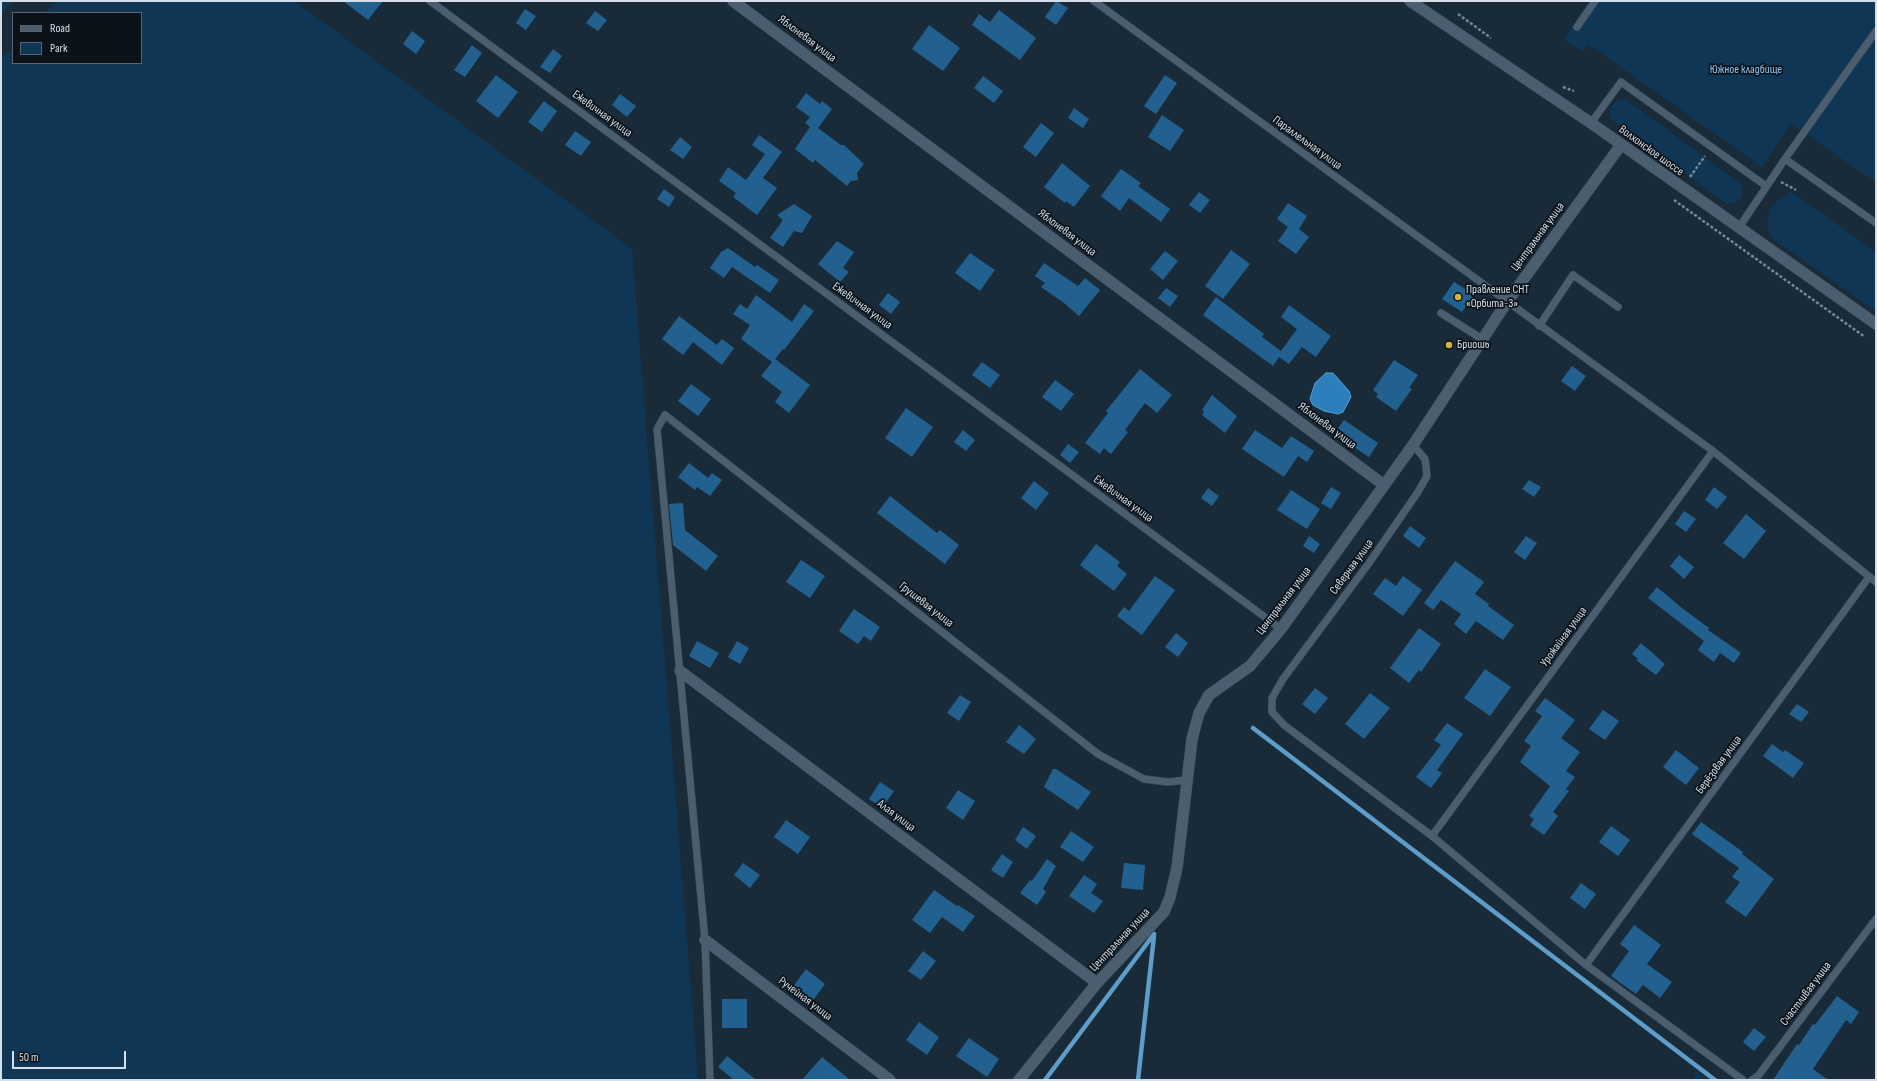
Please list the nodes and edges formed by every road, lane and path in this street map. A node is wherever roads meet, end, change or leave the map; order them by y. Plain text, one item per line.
1 (430, 1) edge
2 (734, 1) edge
3 (1094, 1) edge
4 (1410, 1) edge
5 (1595, 1) edge
6 (1577, 27) dead end
7 (1876, 31) edge
8 (1591, 123) junction
9 (1621, 145) junction
10 (1706, 155) dead end
11 (1785, 158) junction
12 (1690, 177) dead end
13 (1766, 186) junction
14 (1674, 200) dead end
15 (1876, 223) edge
16 (1738, 228) junction
17 (1507, 302) junction
18 (1618, 308) dead end
19 (1441, 313) dead end
20 (1876, 324) edge
21 (1539, 326) junction
22 (1865, 337) dead end
23 (1482, 339) junction
24 (1413, 445) junction
25 (1713, 451) junction
26 (1384, 485) junction
27 (1869, 577) junction
28 (1876, 582) edge
29 (1281, 629) junction
30 (680, 671) junction
31 (1187, 780) junction
32 (1432, 836) junction
33 (1876, 919) edge
34 (704, 940) junction
35 (1586, 965) junction
36 (1097, 983) junction
37 (710, 1080) edge
38 (890, 1080) edge
39 (1019, 1080) edge
40 (1743, 1080) edge
41 (1752, 1080) edge

1 - 29 lane, Ежевичная улица
2 - 26 street, Яблоневая улица
3 - 17 lane, Параллельная улица
4 - 8 street, Волхонское шоссе
5 - 6 lane
7 - 11 lane
8 - 9 street, Волхонское шоссе
8 - 13 lane
9 - 16 street, Волхонское шоссе
9 - 17 street, Центральная улица
10 - 12 path
11 - 13 lane
11 - 15 lane
13 - 16 lane
14 - 22 path
16 - 20 street, Волхонское шоссе
17 - 21 lane, Параллельная улица
17 - 23 street, Центральная улица
18 - 21 lane
19 - 23 lane
21 - 25 lane, Параллельная улица
23 - 24 street, Центральная улица
24 - 26 street, Центральная улица
24 - 32 lane, Северная улица
25 - 27 lane, Параллельная улица
25 - 32 lane, Урожайная улица
26 - 29 street, Центральная улица
27 - 28 lane, Параллельная улица
27 - 35 lane, Берёзовая улица
29 - 31 street, Центральная улица
30 - 31 lane, Грушевая улица
30 - 34 lane
30 - 36 street, Алая улица
31 - 36 street, Центральная улица
32 - 35 lane
33 - 41 lane, Счастливая улица
34 - 37 lane
34 - 38 street, Ручейная улица
35 - 40 lane
36 - 39 street, Центральная улица

